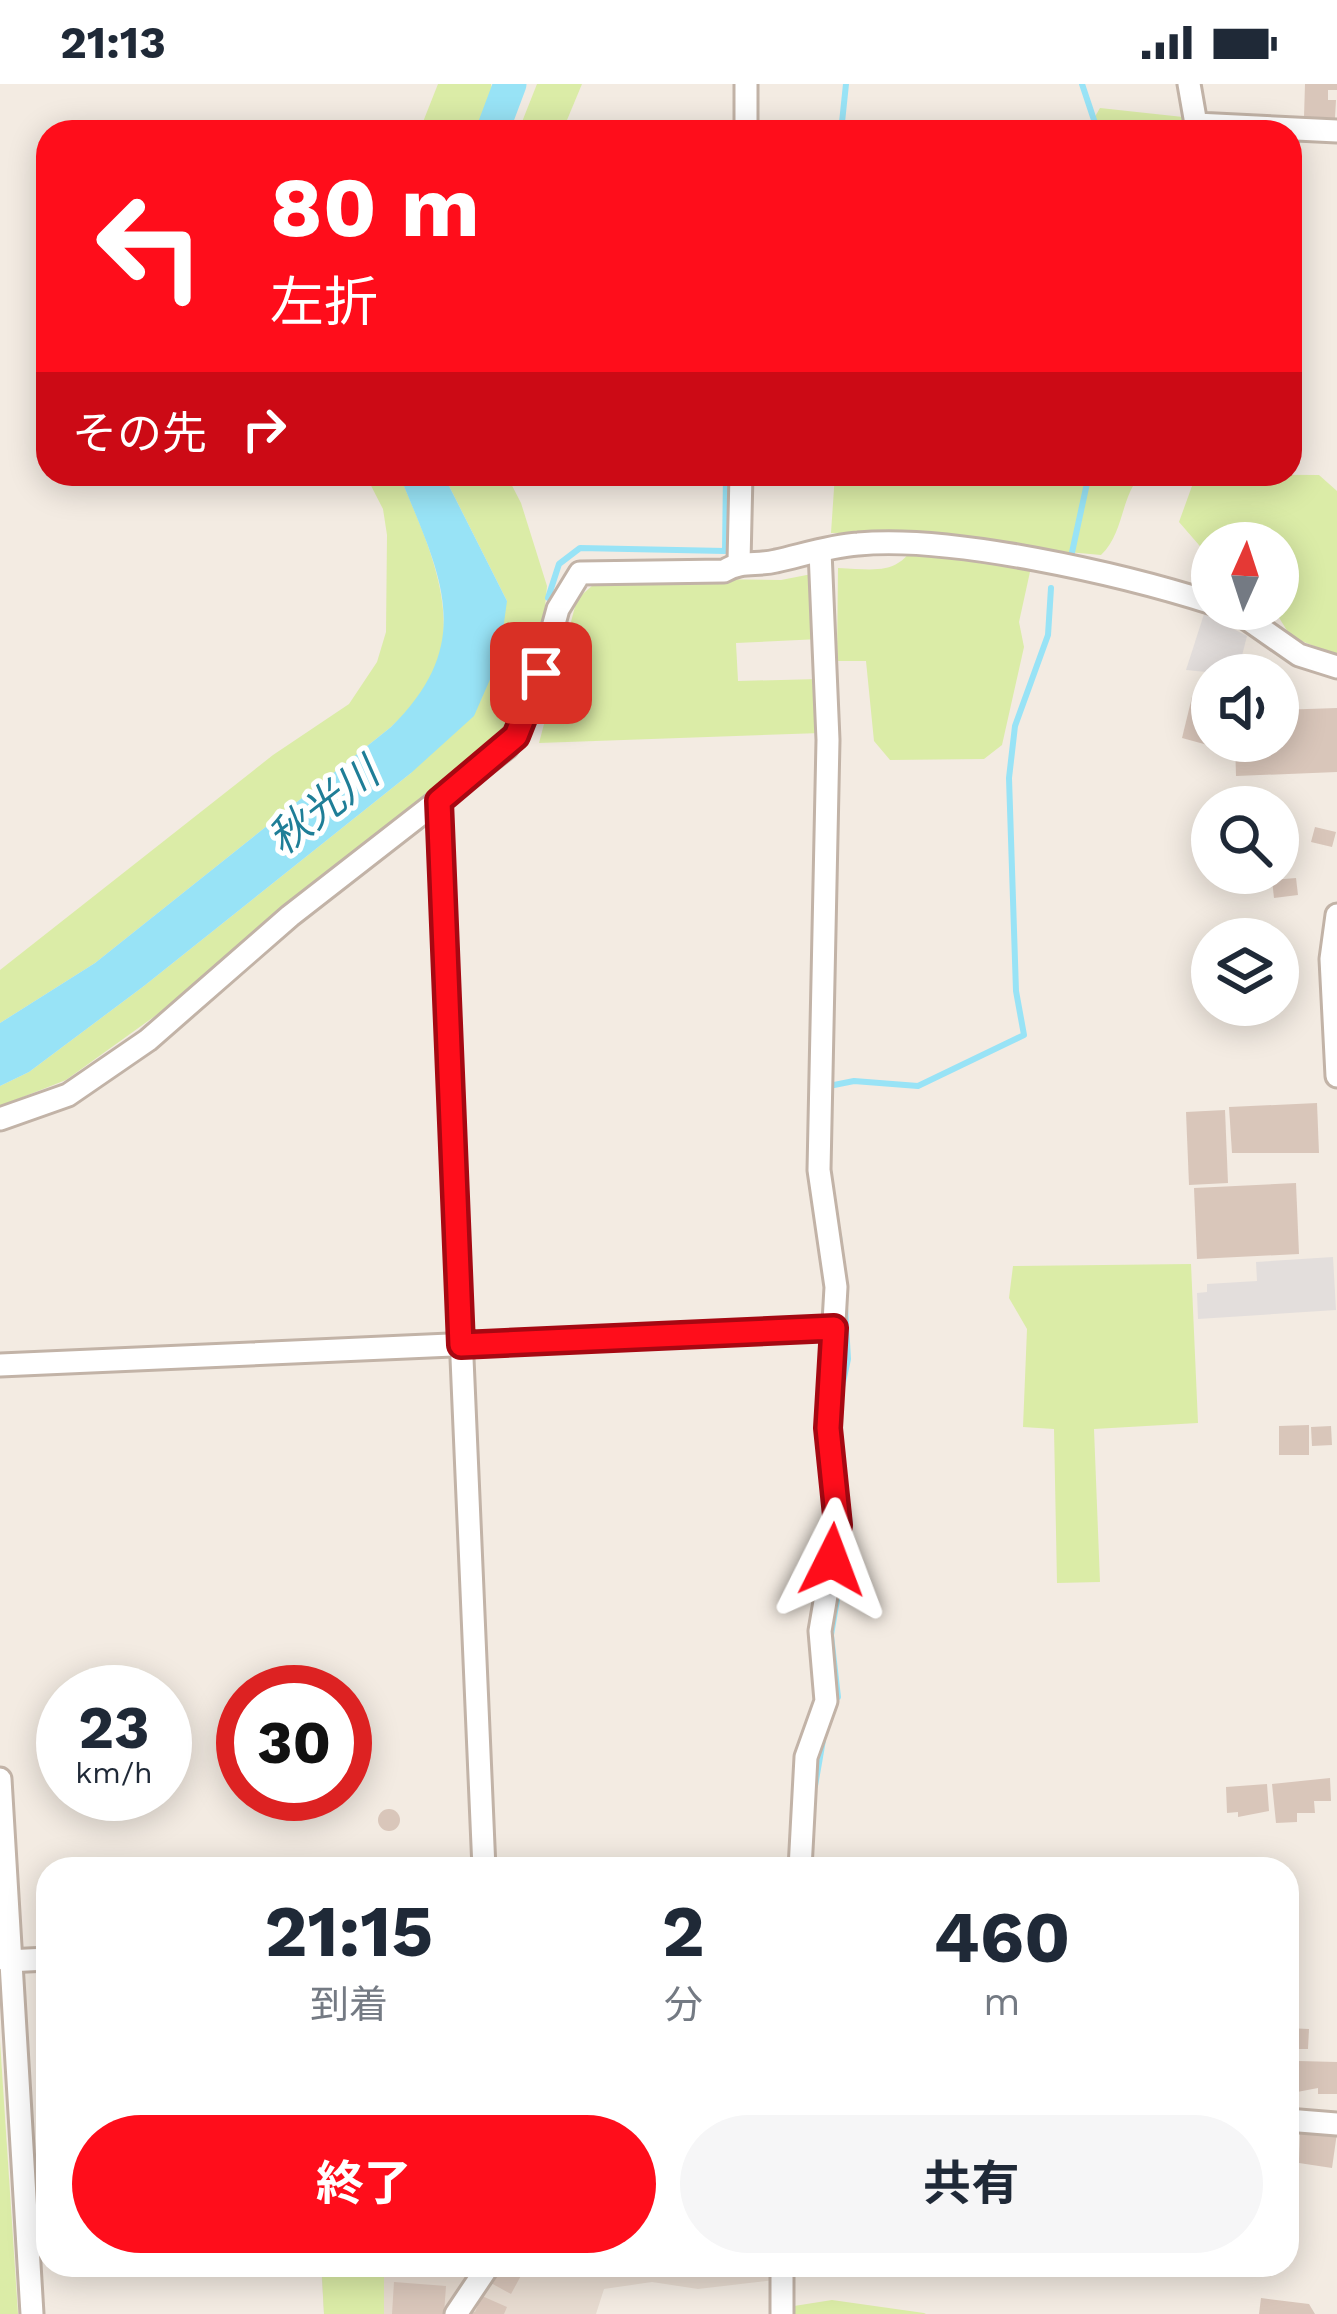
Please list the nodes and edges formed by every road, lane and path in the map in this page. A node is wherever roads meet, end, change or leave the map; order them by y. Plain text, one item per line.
1 (746, 84) edge
2 (1189, 84) edge
3 (746, 120) edge
4 (1195, 120) edge
5 (1302, 129) edge
6 (1337, 130) edge
7 (741, 486) edge
8 (820, 551) junction
9 (739, 562) junction
10 (1191, 597) edge
11 (1263, 630) edge
12 (1337, 667) edge
13 (439, 801) junction
14 (1337, 915) edge
15 (1337, 1076) edge
16 (0, 1119) edge
17 (834, 1328) junction
18 (461, 1345) junction
19 (0, 1365) edge
20 (0, 1779) edge
21 (483, 1857) edge
22 (801, 1857) edge
23 (36, 1960) edge
24 (7, 1961) junction
25 (1299, 2121) edge
26 (1337, 2124) edge
27 (481, 2277) edge
28 (782, 2277) edge
29 (32, 2314) edge
30 (456, 2314) edge
31 (782, 2314) edge

1 - 3 street
2 - 4 street
5 - 6 street
7 - 9 street
8 - 9 street
8 - 10 street
8 - 17 street
9 - 13 street
11 - 12 street
13 - 16 street
13 - 18 street
14 - 15 street
17 - 18 street
17 - 22 street
18 - 19 street
18 - 21 street
20 - 24 street
23 - 24 street
24 - 29 street
25 - 26 street
27 - 30 street
28 - 31 street

